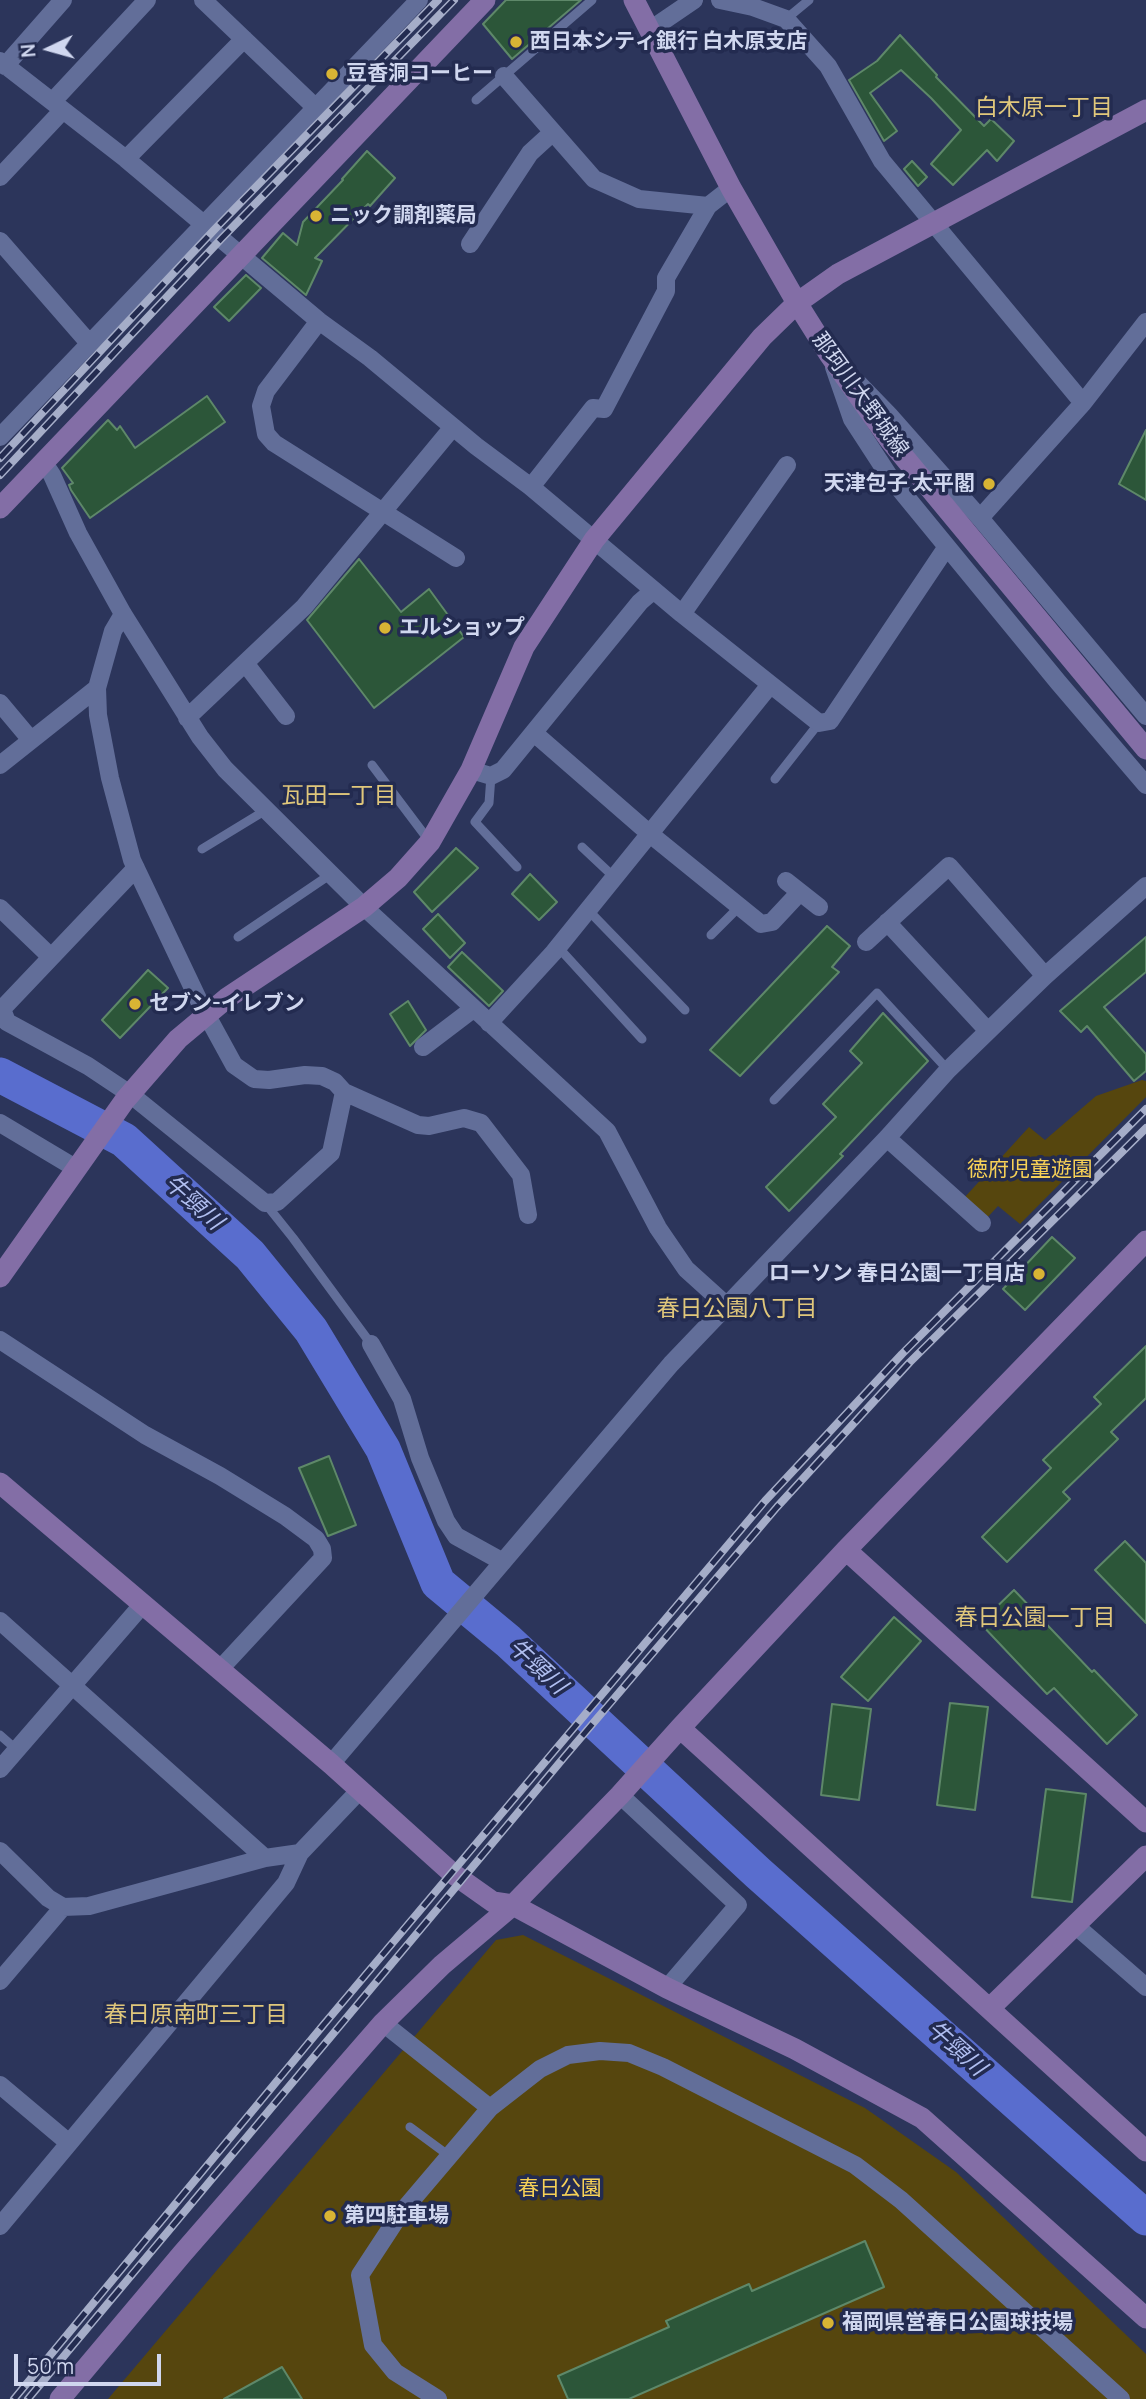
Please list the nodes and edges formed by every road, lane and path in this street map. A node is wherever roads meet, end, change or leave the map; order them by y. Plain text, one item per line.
1 (63, 0) edge
2 (147, 0) edge
3 (203, 0) edge
4 (485, 0) edge
5 (592, 0) edge
6 (634, 0) edge
7 (694, 0) edge
8 (720, 0) edge
9 (809, 0) edge
10 (416, 1) edge
11 (786, 19) junction
12 (650, 30) junction
13 (244, 39) junction
14 (3, 64) edge
15 (504, 76) junction
16 (476, 100) dead end
17 (58, 106) junction
18 (315, 107) junction
19 (1146, 110) edge
20 (553, 132) junction
21 (126, 159) junction
22 (0, 177) edge
23 (732, 188) junction
24 (708, 206) junction
25 (933, 221) junction
26 (203, 224) junction
27 (0, 241) edge
28 (470, 243) dead end
29 (240, 255) junction
30 (797, 303) junction
31 (319, 321) junction
32 (1146, 322) edge
33 (89, 343) junction
34 (829, 354) junction
35 (1083, 403) junction
36 (453, 427) junction
37 (2, 431) edge
38 (44, 463) junction
39 (787, 465) dead end
40 (531, 486) junction
41 (0, 508) edge
42 (384, 511) junction
43 (980, 518) junction
44 (594, 540) junction
45 (946, 548) junction
46 (456, 558) dead end
47 (654, 590) junction
48 (123, 614) junction
49 (682, 614) junction
50 (245, 663) junction
51 (770, 685) junction
52 (97, 688) junction
53 (0, 704) edge
54 (286, 716) dead end
55 (1146, 716) edge
56 (187, 718) junction
57 (819, 723) junction
58 (534, 733) junction
59 (31, 740) junction
60 (1146, 749) edge
61 (0, 765) edge
62 (372, 765) dead end
63 (481, 773) junction
64 (775, 779) dead end
65 (1146, 785) edge
66 (267, 810) junction
67 (650, 834) junction
68 (430, 842) junction
69 (582, 847) dead end
70 (202, 849) dead end
71 (517, 867) dead end
72 (136, 868) junction
73 (331, 874) junction
74 (615, 878) junction
75 (1146, 886) edge
76 (364, 907) junction
77 (739, 907) junction
78 (819, 907) dead end
79 (0, 908) edge
80 (588, 910) junction
81 (887, 922) junction
82 (711, 935) dead end
83 (238, 937) dead end
84 (866, 942) dead end
85 (558, 947) junction
86 (51, 957) junction
87 (1045, 976) junction
88 (473, 1009) junction
89 (685, 1010) dead end
90 (205, 1014) junction
91 (489, 1023) junction
92 (988, 1031) junction
93 (642, 1039) dead end
94 (423, 1047) dead end
95 (948, 1070) junction
96 (344, 1091) junction
97 (128, 1097) junction
98 (774, 1100) dead end
99 (0, 1123) edge
100 (887, 1138) junction
101 (77, 1168) junction
102 (265, 1203) junction
103 (528, 1215) dead end
104 (982, 1223) dead end
105 (1146, 1241) edge
106 (0, 1278) edge
107 (727, 1306) junction
108 (0, 1340) edge
109 (371, 1344) joint
110 (0, 1483) edge
111 (846, 1550) junction
112 (497, 1569) junction
113 (143, 1604) junction
114 (0, 1621) edge
115 (220, 1669) junction
116 (73, 1685) junction
117 (680, 1728) junction
118 (0, 1735) edge
119 (17, 1750) junction
120 (331, 1764) junction
121 (0, 1769) edge
122 (359, 1791) junction
123 (620, 1795) junction
124 (1146, 1822) edge
125 (0, 1851) edge
126 (300, 1853) junction
127 (1146, 1856) edge
128 (265, 1858) junction
129 (513, 1905) junction
130 (63, 1907) junction
131 (1076, 1926) junction
132 (0, 1981) edge
133 (1146, 1987) edge
134 (667, 1988) junction
135 (990, 2008) junction
136 (383, 2024) junction
137 (0, 2085) edge
138 (489, 2108) junction
139 (411, 2127) dead end
140 (69, 2143) junction
141 (1146, 2151) edge
142 (449, 2155) junction
143 (0, 2226) edge
144 (1146, 2318) edge
145 (60, 2399) edge
146 (438, 2399) edge
147 (1121, 2399) edge

1 - 14 street
2 - 17 street
3 - 13 street
4 - 29 street
5 - 15 lane
6 - 12 street, 那珂川大野城線
7 - 12 street
8 - 11 street
9 - 11 lane
10 - 18 street
11 - 25 street
12 - 23 street, 那珂川大野城線
13 - 18 street
13 - 21 street
14 - 17 street
15 - 16 lane
15 - 20 street
17 - 21 street
17 - 22 street
18 - 26 street
19 - 25 street
20 - 24 street
20 - 28 street
21 - 26 street
23 - 24 street
23 - 30 street, 那珂川大野城線
24 - 40 street
25 - 30 street
25 - 35 street
26 - 29 street
26 - 33 street
27 - 33 street
29 - 31 street
29 - 38 street
30 - 34 street, 那珂川大野城線
30 - 44 street
31 - 36 street
31 - 42 street
32 - 35 street
33 - 37 street
34 - 43 street
34 - 45 street
34 - 60 street, 那珂川大野城線
35 - 43 street
36 - 40 street
36 - 42 street
38 - 41 street
38 - 48 street
39 - 49 street
40 - 44 street
42 - 46 street
42 - 50 street
43 - 55 street
44 - 47 street
44 - 63 street
45 - 57 street
45 - 65 street
47 - 49 street
47 - 58 street
48 - 52 street
48 - 56 street
49 - 51 street
50 - 54 street
50 - 56 street
51 - 57 street
51 - 67 street
52 - 59 street
52 - 72 street
53 - 59 street
56 - 66 street
57 - 64 lane
58 - 63 street
58 - 67 street
59 - 61 street
62 - 68 lane
63 - 68 street
63 - 71 lane
66 - 70 lane
66 - 73 street
67 - 74 street
67 - 77 street
68 - 76 street
69 - 74 lane
72 - 86 street
72 - 90 street
73 - 76 street
73 - 83 lane
74 - 80 street
75 - 87 street
76 - 88 street
76 - 90 street
77 - 78 street
77 - 82 lane
79 - 86 street
80 - 85 street
80 - 89 lane
81 - 84 street
81 - 87 street
81 - 92 street
85 - 91 street
85 - 93 lane
86 - 97 street
87 - 92 street
88 - 91 street
88 - 94 street
90 - 96 street
90 - 97 street
91 - 107 street
92 - 95 street
95 - 98 lane
95 - 100 street
96 - 102 street
96 - 103 street
97 - 101 street
97 - 102 street
99 - 101 street
100 - 104 street
100 - 107 street
101 - 106 street
102 - 109 lane
105 - 111 street
107 - 112 street
108 - 115 street
109 - 112 street
110 - 113 street
111 - 117 street
111 - 124 street
112 - 120 street
113 - 115 street
113 - 116 street
114 - 116 street
115 - 120 street
116 - 119 street
116 - 128 street
117 - 123 street
117 - 135 street
118 - 119 lane
119 - 121 street
120 - 122 street
122 - 126 street
122 - 129 street
123 - 129 street
123 - 134 street
125 - 130 street
126 - 128 street
126 - 140 street
127 - 131 street
128 - 130 street
129 - 134 street
129 - 136 street
130 - 132 street
131 - 133 street
131 - 135 street
134 - 144 street
135 - 141 street
136 - 138 street
136 - 145 street
137 - 140 street
138 - 142 street
138 - 147 street
139 - 142 lane
140 - 143 street
142 - 146 street

